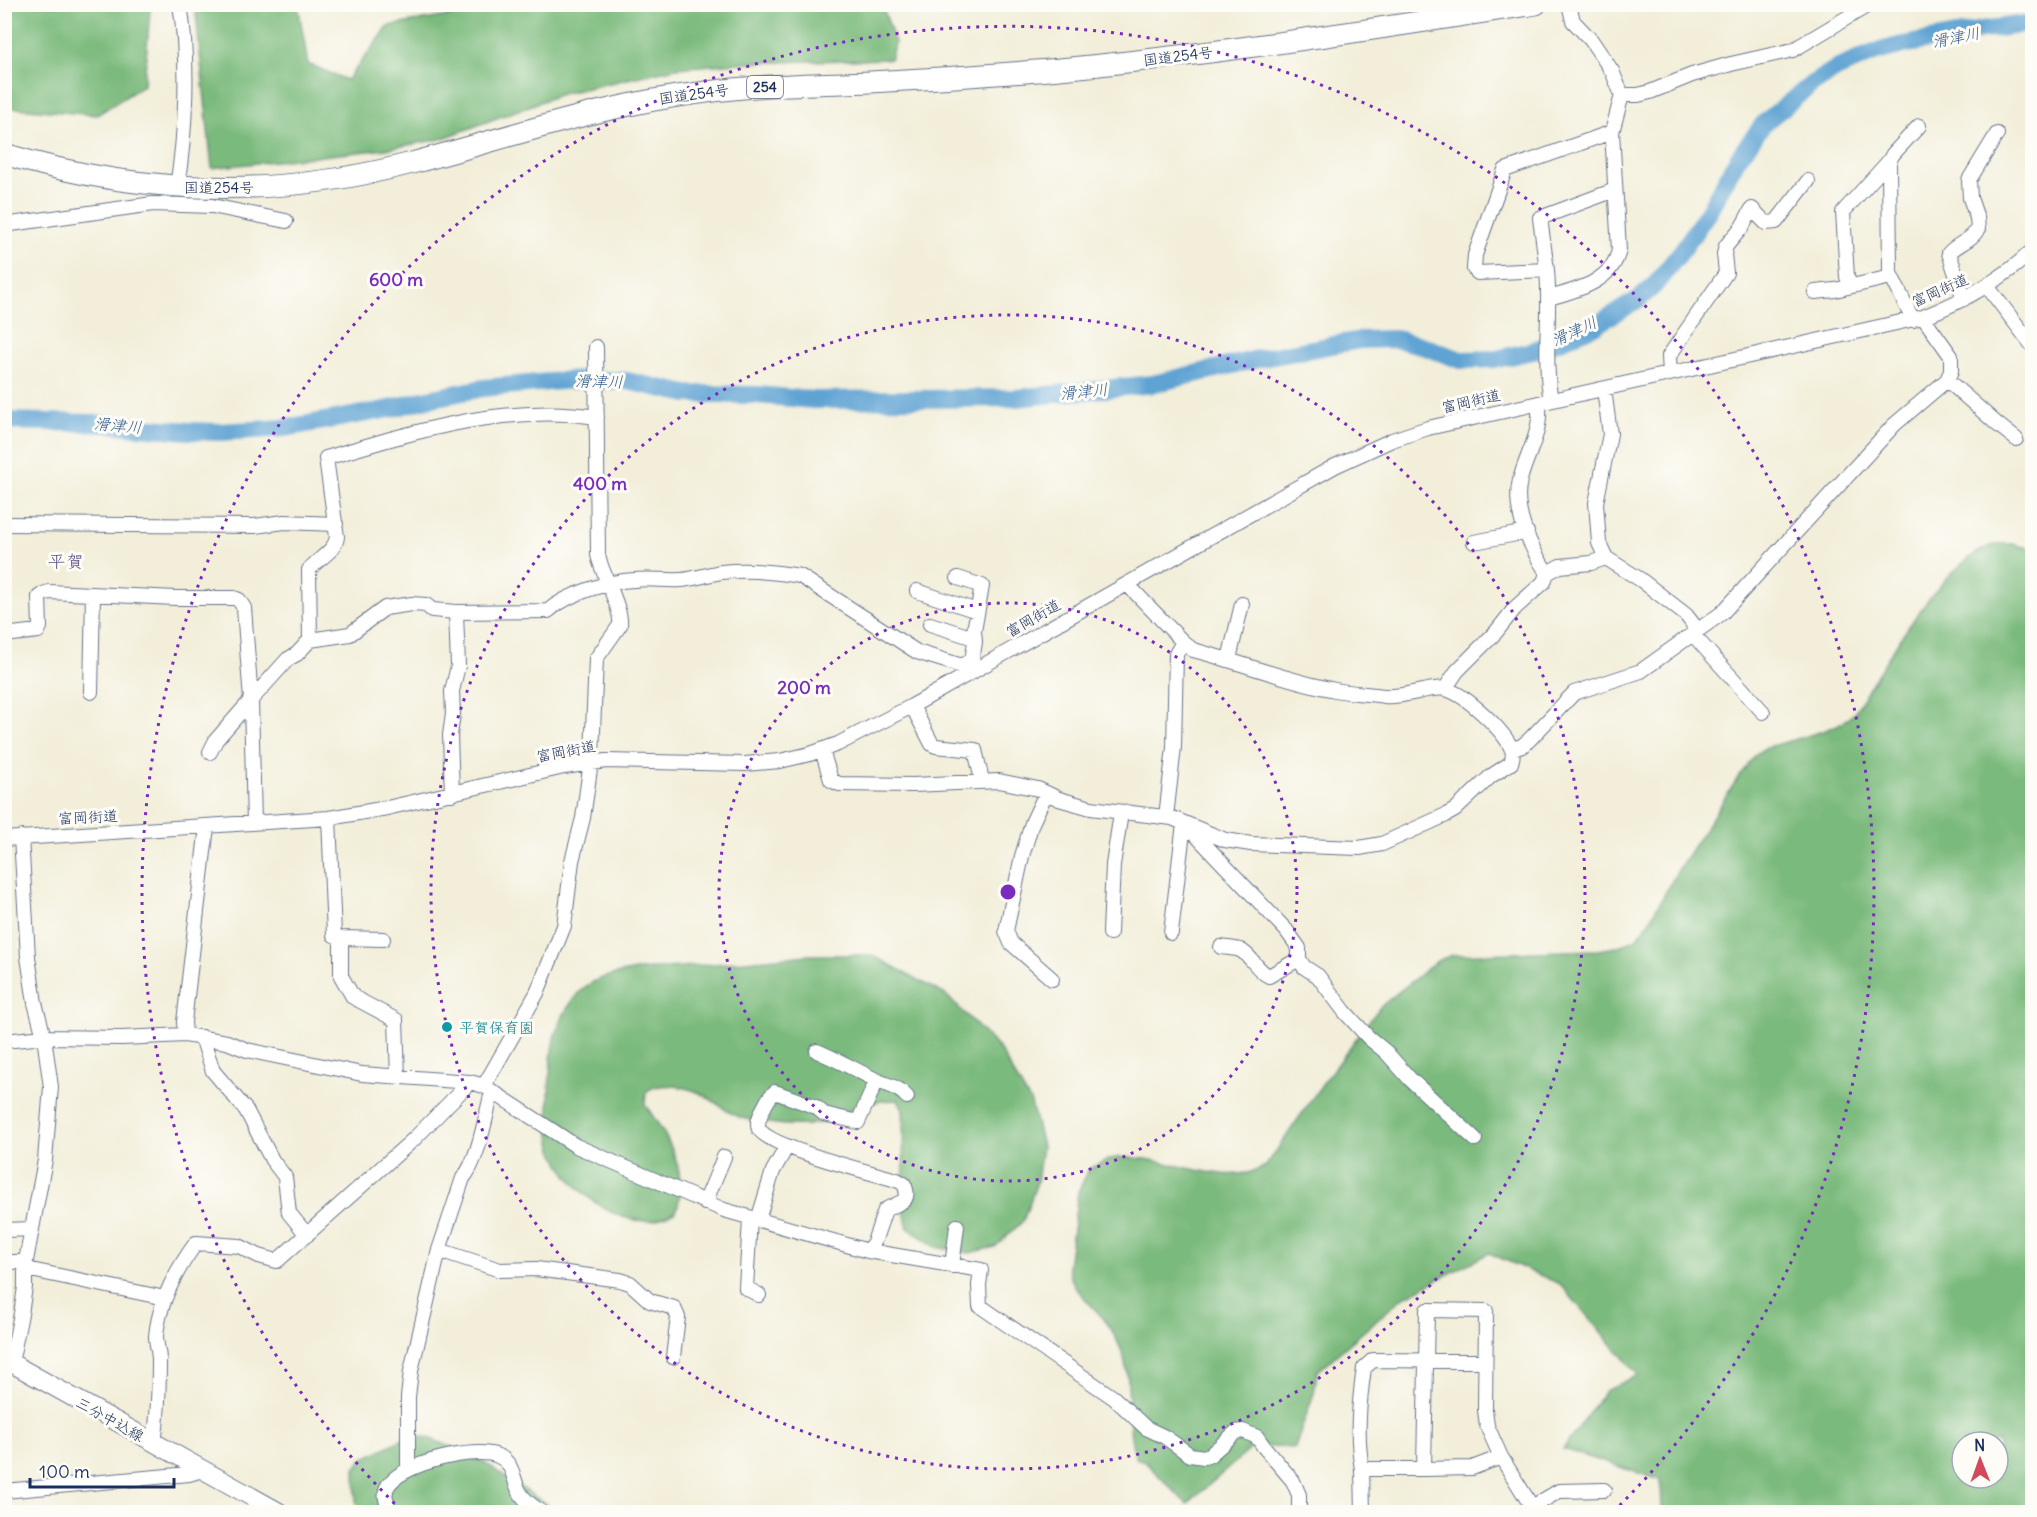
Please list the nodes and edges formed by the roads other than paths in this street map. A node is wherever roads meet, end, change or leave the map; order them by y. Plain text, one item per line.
1 (180, 4) edge
2 (1536, 4) edge
3 (1569, 4) edge
4 (1870, 4) edge
5 (1622, 95) junction
6 (1919, 126) dead end
7 (1612, 132) junction
8 (1998, 135) dead end
9 (4, 154) edge
10 (1889, 161) junction
11 (1808, 181) dead end
12 (177, 187) junction
13 (1615, 190) junction
14 (286, 221) dead end
15 (4, 225) edge
16 (2032, 251) edge
17 (1547, 270) junction
18 (1891, 277) junction
19 (1850, 285) junction
20 (1987, 286) junction
21 (1815, 292) dead end
22 (1964, 299) junction
23 (1550, 301) junction
24 (1918, 318) junction
25 (2032, 345) edge
26 (596, 348) dead end
27 (1670, 374) junction
28 (1947, 380) junction
29 (1604, 389) junction
30 (1545, 401) junction
31 (597, 416) junction
32 (2016, 439) dead end
33 (4, 524) edge
34 (336, 524) junction
35 (1527, 532) junction
36 (1474, 542) dead end
37 (1606, 558) junction
38 (1547, 573) junction
39 (958, 578) dead end
40 (607, 584) junction
41 (1127, 584) junction
42 (917, 591) dead end
43 (93, 594) junction
44 (1242, 604) dead end
45 (977, 611) junction
46 (456, 612) junction
47 (930, 624) dead end
48 (1695, 630) junction
49 (4, 635) edge
50 (974, 638) junction
51 (310, 640) junction
52 (1183, 642) junction
53 (1229, 659) junction
54 (968, 669) junction
55 (1445, 689) junction
56 (91, 692) dead end
57 (251, 700) junction
58 (912, 706) junction
59 (1763, 712) dead end
60 (1512, 749) junction
61 (822, 750) junction
62 (210, 752) dead end
63 (591, 762) junction
64 (982, 780) junction
65 (1046, 793) junction
66 (452, 794) junction
67 (1121, 813) junction
68 (1166, 817) junction
69 (329, 818) junction
70 (254, 823) junction
71 (1184, 823) junction
72 (207, 826) junction
73 (21, 837) junction
74 (4, 839) edge
75 (1110, 933) dead end
76 (1171, 933) dead end
77 (341, 938) junction
78 (383, 939) dead end
79 (1221, 947) dead end
80 (1299, 959) junction
81 (1052, 979) dead end
82 (185, 1035) junction
83 (44, 1037) junction
84 (202, 1037) junction
85 (4, 1041) edge
86 (817, 1051) dead end
87 (398, 1077) junction
88 (877, 1080) junction
89 (470, 1082) junction
90 (488, 1089) junction
91 (907, 1097) dead end
92 (1475, 1139) dead end
93 (787, 1146) junction
94 (723, 1157) dead end
95 (715, 1178) junction
96 (729, 1183) dead end
97 (705, 1203) junction
98 (754, 1220) junction
99 (957, 1226) dead end
100 (32, 1229) junction
101 (4, 1230) edge
102 (307, 1234) junction
103 (439, 1250) junction
104 (868, 1251) junction
105 (4, 1262) edge
106 (26, 1266) junction
107 (952, 1266) junction
108 (759, 1295) dead end
109 (165, 1298) junction
110 (673, 1357) dead end
111 (8, 1361) edge
112 (1425, 1361) junction
113 (1485, 1361) junction
114 (154, 1444) junction
115 (1502, 1457) junction
116 (1362, 1469) junction
117 (1424, 1469) junction
118 (202, 1470) junction
119 (408, 1470) junction
120 (4, 1491) edge
121 (1604, 1491) dead end
122 (1533, 1510) edge
123 (279, 1512) edge
124 (392, 1512) edge
125 (542, 1512) edge
126 (1299, 1512) edge
127 (1363, 1512) edge

1 - 12 street
2 - 12 highway, 国道254号 / 254
3 - 5 street
4 - 5 street
5 - 7 street
6 - 10 street
7 - 13 street
7 - 17 street
8 - 22 street
9 - 12 highway, 国道254号 / 254
10 - 18 street
10 - 19 street
11 - 27 street
13 - 17 street
13 - 23 street
14 - 15 street
16 - 20 street, 富岡街道
17 - 23 street
18 - 19 street
18 - 24 street
19 - 21 street
20 - 22 street, 富岡街道
20 - 25 street
22 - 24 street, 富岡街道
23 - 30 street
24 - 27 street, 富岡街道
24 - 28 street
26 - 31 street
27 - 29 street, 富岡街道
28 - 32 street
28 - 48 street
29 - 30 street, 富岡街道
29 - 37 street
30 - 35 street
30 - 41 street, 富岡街道
31 - 34 street
31 - 40 street
33 - 34 street
34 - 51 street
35 - 36 street
35 - 38 street
37 - 38 street
37 - 48 street
38 - 55 street
39 - 45 street
40 - 46 street
40 - 54 street
40 - 63 street
41 - 52 street
41 - 54 street, 富岡街道
42 - 45 street
43 - 49 street
43 - 56 street
43 - 57 street
44 - 53 street
45 - 50 street
46 - 51 street
46 - 66 street
47 - 50 street
48 - 59 street
48 - 60 street
50 - 54 street
51 - 57 street
52 - 53 street
52 - 68 street
53 - 55 street
54 - 58 street, 富岡街道
55 - 60 street
57 - 62 street
57 - 70 street
58 - 61 street, 富岡街道
58 - 64 street
60 - 71 street
61 - 63 street, 富岡街道
61 - 64 street
63 - 66 street, 富岡街道
63 - 90 street
64 - 65 street
65 - 67 street
65 - 81 street
66 - 69 street, 富岡街道
67 - 68 street
67 - 75 street
68 - 71 street
69 - 70 street, 富岡街道
69 - 77 street
70 - 72 street, 富岡街道
71 - 76 street
71 - 80 street
72 - 73 street, 富岡街道
72 - 82 street
73 - 74 street, 富岡街道
73 - 83 street
77 - 78 street
77 - 87 street
79 - 80 street
80 - 92 street
82 - 83 street
82 - 84 street
83 - 85 street
83 - 100 street
84 - 87 street
84 - 102 street
86 - 88 street
87 - 89 street
88 - 91 street
88 - 93 street
89 - 90 street
89 - 102 street
90 - 97 street
90 - 103 street
93 - 98 street
93 - 104 street
94 - 95 street
95 - 96 street
95 - 97 street
97 - 98 street
98 - 104 street
98 - 108 street
99 - 107 street
100 - 101 street
100 - 106 street
102 - 109 street
103 - 110 street
103 - 119 street
104 - 107 street
105 - 106 street
106 - 109 street
106 - 111 street
107 - 126 street
109 - 114 street
111 - 114 main road, 三分中込線
112 - 113 street
112 - 113 street
112 - 116 street
112 - 117 street
113 - 115 street
114 - 118 main road, 三分中込線
115 - 117 street
115 - 122 street
116 - 117 street
116 - 127 street
118 - 120 street
118 - 123 main road, 三分中込線
119 - 124 street
119 - 125 street
121 - 122 street

